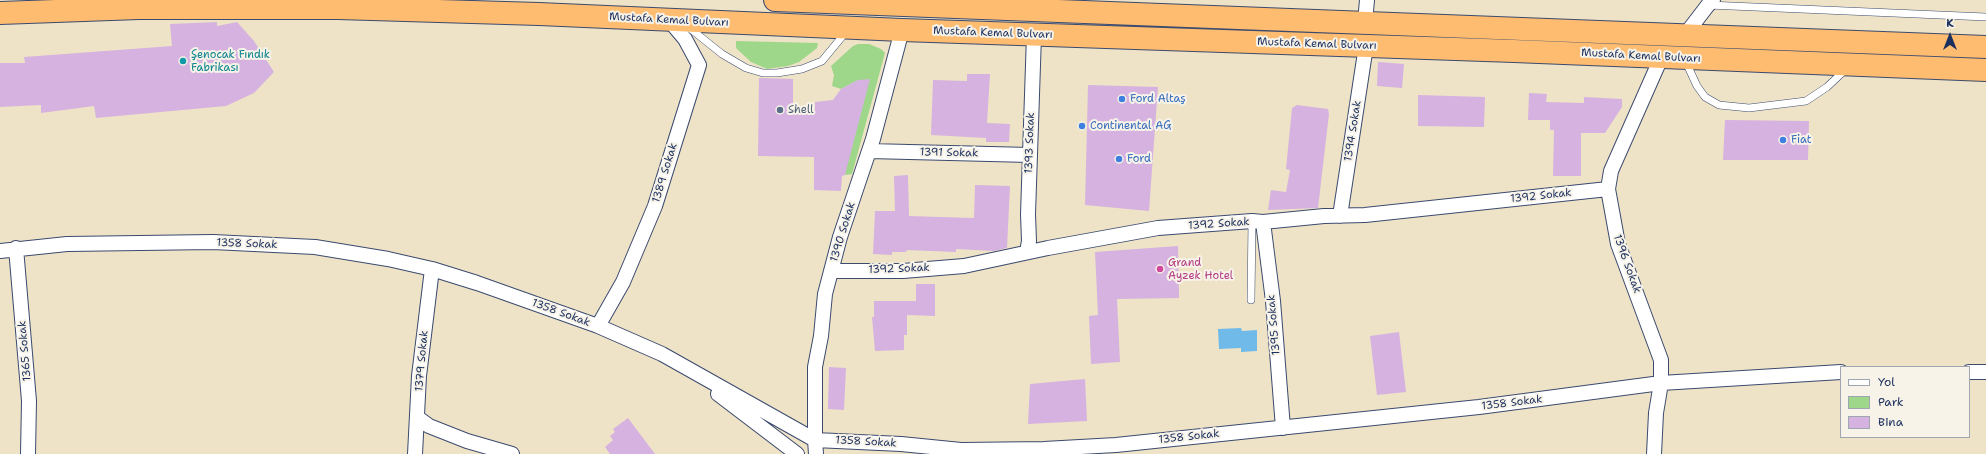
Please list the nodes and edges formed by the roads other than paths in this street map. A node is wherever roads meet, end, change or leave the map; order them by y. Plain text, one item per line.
1 (775, 0) edge
2 (1367, 0) edge
3 (1711, 2) edge
4 (1108, 6) edge
5 (0, 13) edge
6 (1986, 17) edge
7 (675, 20) junction
8 (1365, 22) junction
9 (850, 28) junction
10 (902, 30) junction
11 (1034, 35) junction
12 (1685, 35) junction
13 (1366, 46) junction
14 (1986, 47) edge
15 (1661, 58) junction
16 (1684, 58) junction
17 (1850, 65) junction
18 (1986, 70) edge
19 (869, 151) junction
20 (1030, 155) junction
21 (1608, 189) junction
22 (1340, 216) junction
23 (1258, 221) junction
24 (16, 248) junction
25 (0, 251) edge
26 (1027, 252) junction
27 (432, 269) junction
28 (831, 271) junction
29 (1251, 300) dead end
30 (598, 326) junction
31 (688, 370) junction
32 (1840, 372) edge
33 (1970, 372) edge
34 (1986, 372) edge
35 (1661, 383) junction
36 (418, 418) junction
37 (1283, 428) junction
38 (815, 440) junction
39 (866, 448) edge
40 (1044, 449) junction
41 (28, 454) edge
42 (415, 454) edge
43 (512, 454) edge
44 (797, 454) edge
45 (816, 454) edge
46 (1021, 454) edge
47 (1654, 454) edge

1 - 4 highway, Mustafa Kemal Bulvarı
2 - 8 street
3 - 6 lane
3 - 12 street
4 - 8 highway, Mustafa Kemal Bulvarı
5 - 7 highway, Mustafa Kemal Bulvarı
7 - 9 highway, Mustafa Kemal Bulvarı
7 - 9 lane
7 - 30 street, 1389 Sokak
8 - 12 highway, Mustafa Kemal Bulvarı
9 - 10 highway, Mustafa Kemal Bulvarı
10 - 11 highway, Mustafa Kemal Bulvarı
10 - 19 street, 1390 Sokak
11 - 13 highway, Mustafa Kemal Bulvarı
11 - 20 street, 1393 Sokak
12 - 14 highway, Mustafa Kemal Bulvarı
13 - 15 highway, Mustafa Kemal Bulvarı
13 - 22 street, 1394 Sokak
15 - 16 highway, Mustafa Kemal Bulvarı
15 - 21 street, 1396 Sokak
16 - 17 highway, Mustafa Kemal Bulvarı
16 - 17 lane
17 - 18 highway, Mustafa Kemal Bulvarı
19 - 20 street, 1391 Sokak
19 - 28 street, 1390 Sokak
20 - 26 street, 1393 Sokak
21 - 22 street, 1392 Sokak
21 - 35 street, 1396 Sokak
22 - 23 street, 1392 Sokak
23 - 26 street, 1392 Sokak
23 - 29 lane
23 - 37 street, 1395 Sokak
24 - 25 street, 1358 Sokak
24 - 27 street, 1358 Sokak
24 - 41 street, 1365 Sokak
26 - 28 street, 1392 Sokak
27 - 30 street, 1358 Sokak
27 - 36 street, 1379 Sokak
28 - 38 street, 1390 Sokak
30 - 31 street, 1358 Sokak
31 - 38 street, 1358 Sokak
31 - 44 street
32 - 35 street, 1358 Sokak
33 - 34 street
35 - 37 street, 1358 Sokak
35 - 47 street, 1396 Sokak
36 - 42 street, 1379 Sokak
36 - 43 street
37 - 40 street, 1358 Sokak
38 - 39 street, 1358 Sokak
38 - 45 street, 1390 Sokak
39 - 40 street, 1358 Sokak
40 - 46 street

